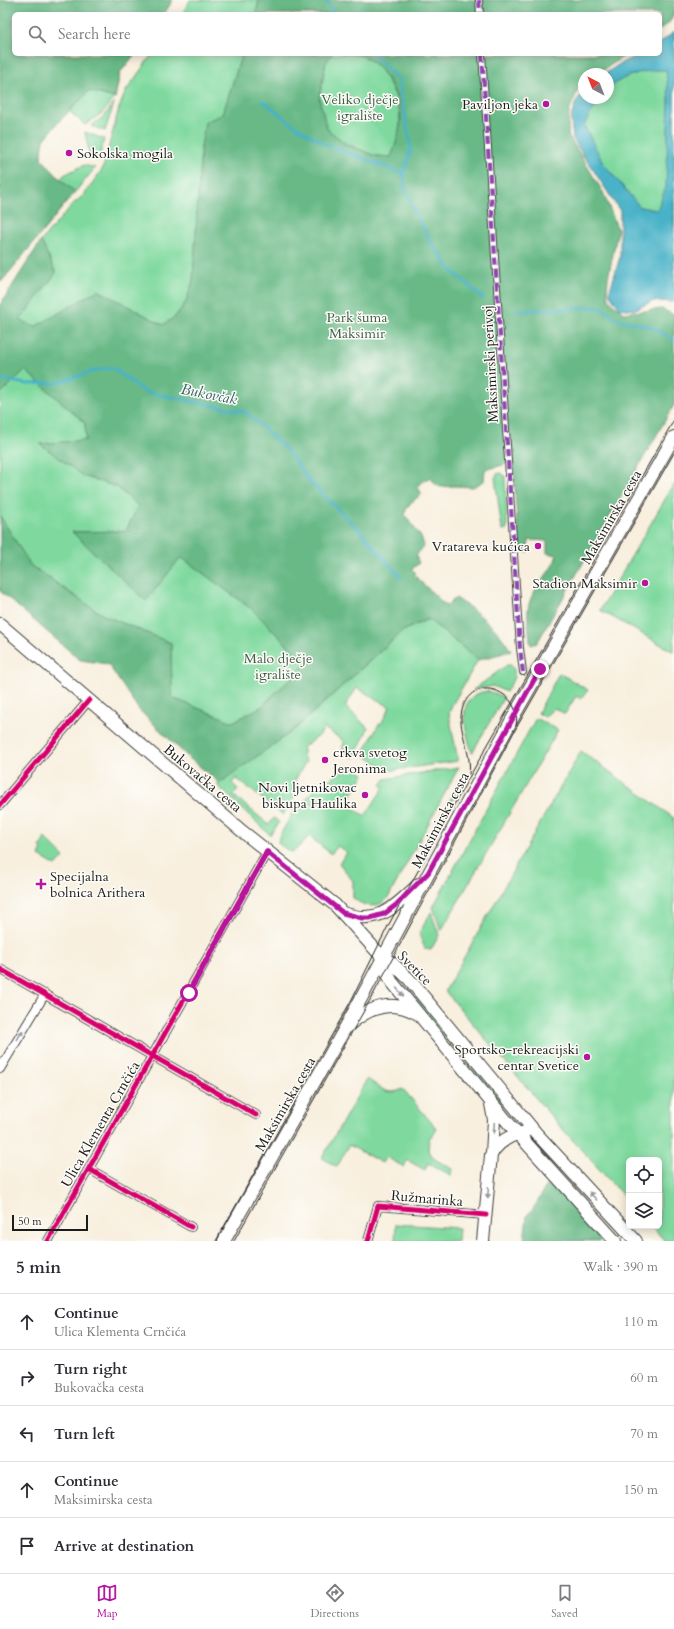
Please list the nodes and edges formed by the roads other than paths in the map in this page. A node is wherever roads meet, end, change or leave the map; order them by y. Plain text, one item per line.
1 (479, 0) edge
2 (480, 12) edge
3 (482, 56) edge
4 (674, 437) edge
5 (0, 624) edge
6 (523, 672) dead end
7 (88, 700) junction
8 (0, 805) edge
9 (267, 852) junction
10 (428, 873) junction
11 (343, 913) junction
12 (382, 958) junction
13 (0, 969) edge
14 (45, 994) junction
15 (419, 1014) junction
16 (344, 1030) junction
17 (153, 1056) junction
18 (0, 1069) edge
19 (491, 1103) junction
20 (256, 1115) dead end
21 (536, 1133) junction
22 (517, 1134) junction
23 (491, 1155) junction
24 (89, 1169) junction
25 (486, 1215) junction
26 (191, 1227) dead end
27 (48, 1241) edge
28 (224, 1241) edge
29 (368, 1241) edge
30 (484, 1241) edge
31 (615, 1241) edge
32 (636, 1241) edge

1 - 2 street
3 - 6 street, Maksimirski perivoj
4 - 10 main road, Maksimirska cesta
5 - 7 main road, Bukovačka cesta
7 - 8 street
7 - 9 main road, Bukovačka cesta
9 - 11 main road, Bukovačka cesta
9 - 17 street, Ulica Klementa Crnčića
10 - 11 main road
10 - 12 main road, Maksimirska cesta
11 - 12 main road, Bukovačka cesta
12 -> 15 main road, Svetice
12 - 16 main road, Maksimirska cesta
12 - 21 main road, Svetice
13 - 14 street
14 - 17 street
18 -> 14 street
15 - 16 main road
15 - 19 main road, Svetice
16 - 28 main road, Maksimirska cesta
17 - 20 street
17 - 24 street, Ulica Klementa Crnčića
19 - 22 main road, Svetice
19 -> 23 main road
21 - 22 main road
32 -> 21 main road, Svetice
22 - 23 main road
22 - 31 main road, Svetice
23 -> 25 main road
24 - 26 street
24 - 27 street, Ulica Klementa Crnčića
25 - 29 street, Ružmarinka
25 - 30 main road

